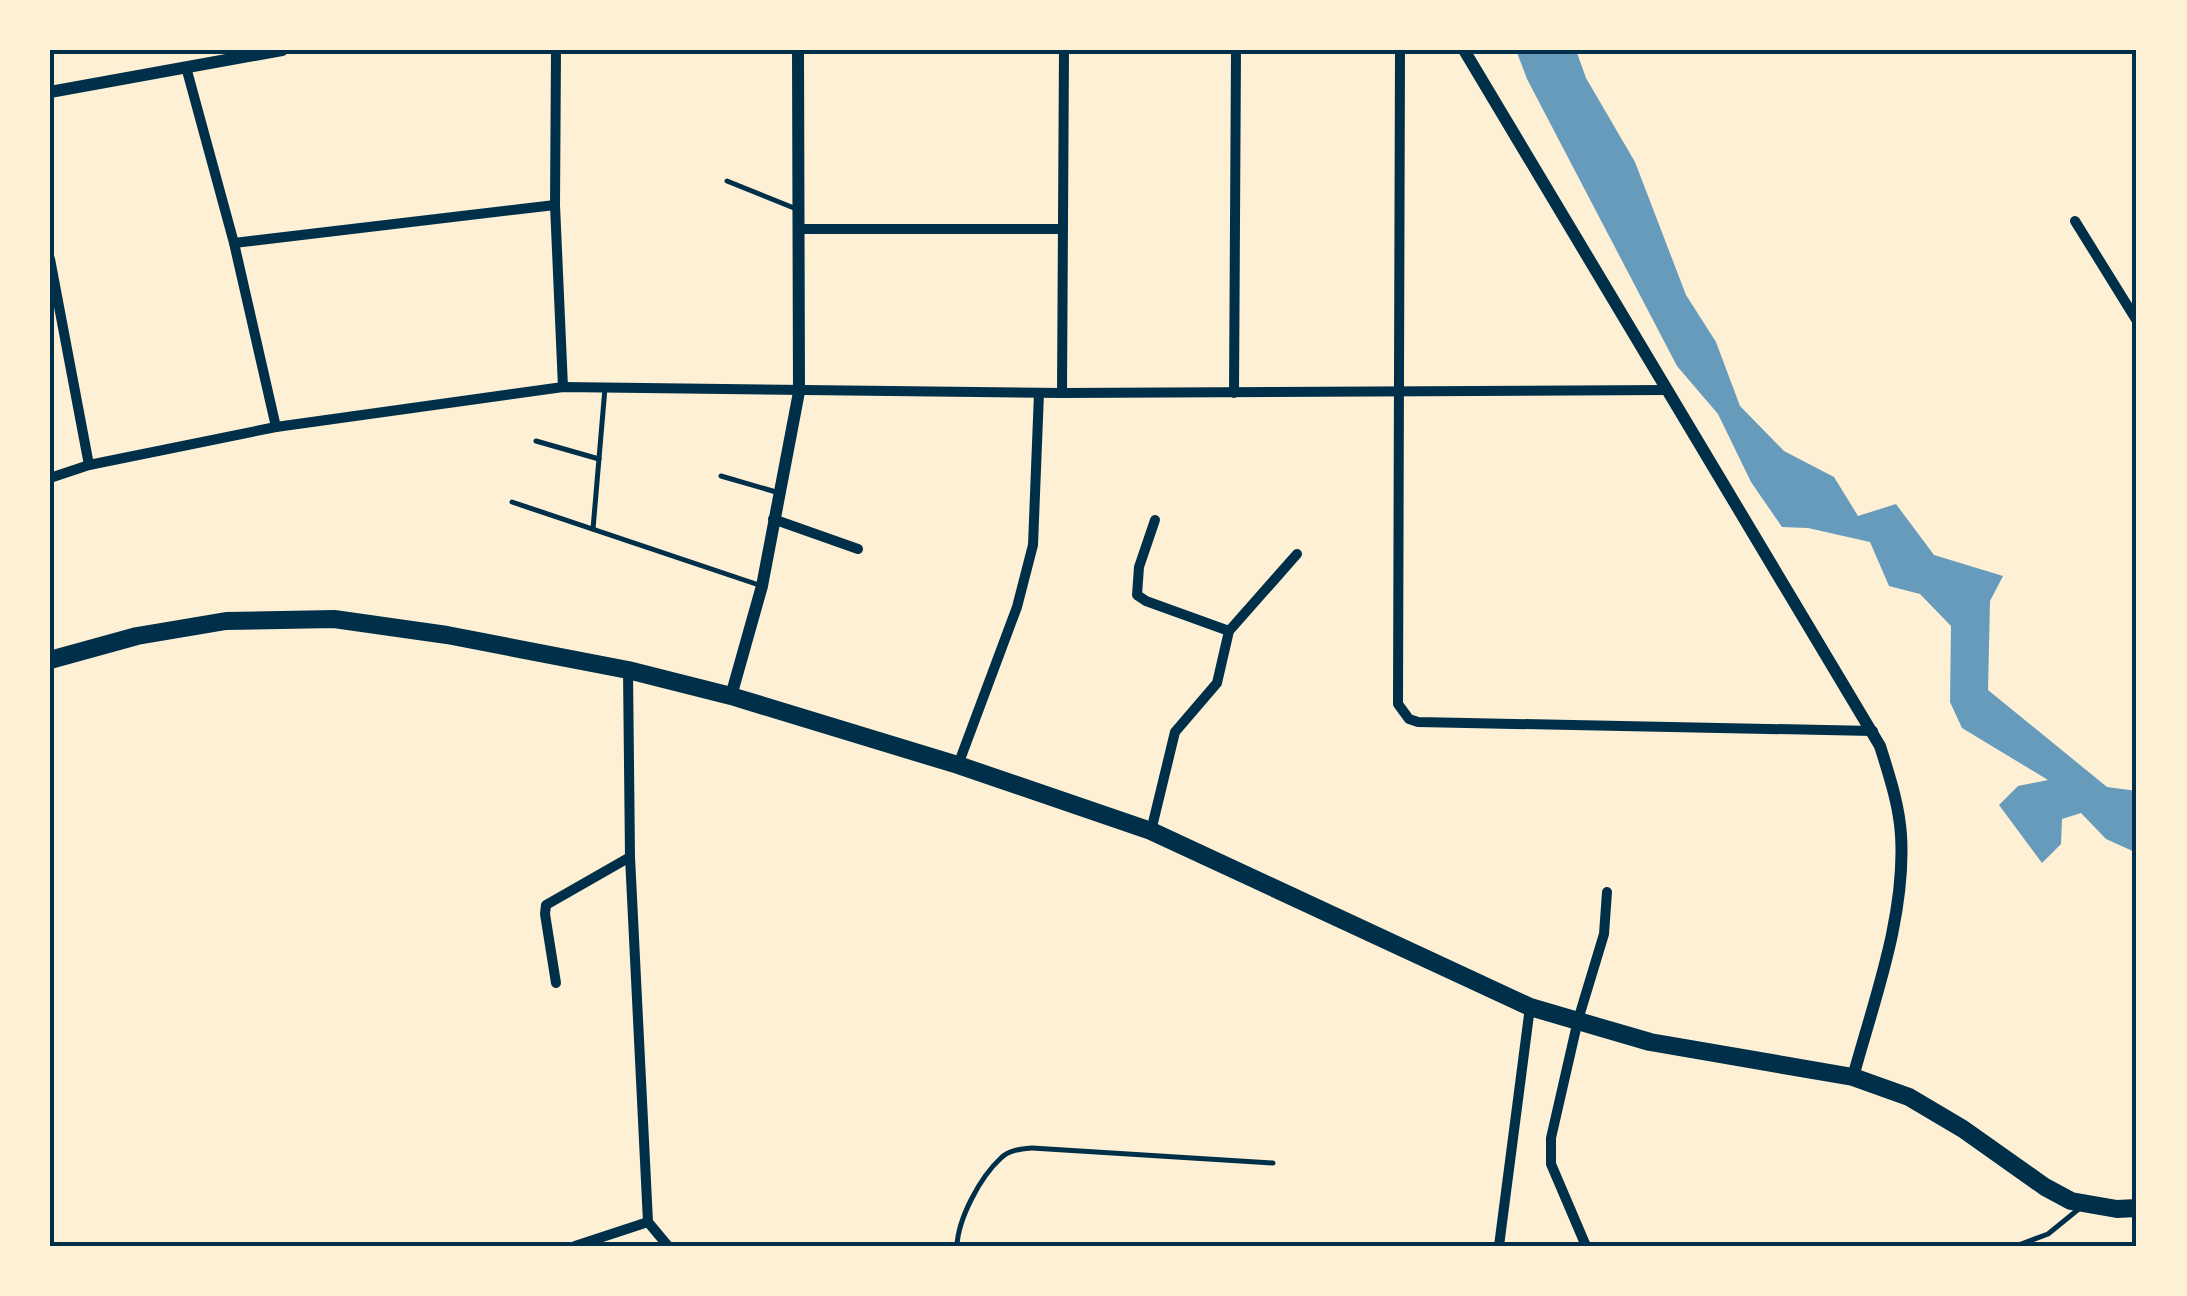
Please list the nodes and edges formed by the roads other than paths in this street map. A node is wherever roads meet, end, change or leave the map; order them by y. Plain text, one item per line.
1 (282, 50) edge
2 (556, 50) edge
3 (798, 50) edge
4 (1064, 50) edge
5 (1236, 50) edge
6 (1400, 50) edge
7 (1464, 50) edge
8 (186, 68) junction
9 (50, 92) edge
10 (726, 181) dead end
11 (554, 205) junction
12 (797, 209) junction
13 (2075, 220) dead end
14 (798, 229) junction
15 (1063, 229) junction
16 (234, 243) junction
17 (50, 259) edge
18 (52, 284) edge
19 (2137, 321) edge
20 (605, 386) junction
21 (563, 387) junction
22 (1666, 390) junction
23 (799, 392) junction
24 (1039, 393) junction
25 (1062, 393) junction
26 (1234, 393) junction
27 (1399, 394) junction
28 (276, 427) junction
29 (536, 441) dead end
30 (598, 459) junction
31 (89, 465) junction
32 (722, 476) dead end
33 (50, 478) edge
34 (778, 492) junction
35 (512, 502) dead end
36 (773, 520) junction
37 (1155, 520) dead end
38 (592, 529) junction
39 (858, 548) dead end
40 (1298, 554) dead end
41 (762, 586) junction
42 (1229, 631) junction
43 (50, 660) edge
44 (628, 670) junction
45 (731, 696) junction
46 (1873, 731) junction
47 (958, 766) junction
48 (1151, 831) junction
49 (630, 857) junction
50 (1608, 892) dead end
51 (556, 983) dead end
52 (1530, 1007) junction
53 (1578, 1020) junction
54 (1853, 1076) junction
55 (1273, 1164) dead end
56 (2086, 1204) junction
57 (2137, 1208) edge
58 (648, 1222) junction
59 (575, 1246) edge
60 (668, 1246) edge
61 (956, 1246) edge
62 (1499, 1246) edge
63 (1586, 1246) edge
64 (2016, 1246) edge

1 - 8 street
2 - 11 street
3 - 12 street
4 - 15 street
5 - 26 street
6 - 27 street
7 - 22 street
8 - 9 street
8 - 16 street
10 - 12 lane
11 - 16 street
11 - 21 street
12 - 14 street
13 - 19 street
14 - 15 street
14 - 23 street
15 - 25 street
16 - 28 street
17 - 18 street
18 - 31 street
20 - 21 street
20 - 23 street
20 - 30 lane
21 - 28 street
22 - 27 street
22 - 46 street
23 - 24 street
23 - 34 street
24 - 25 street
24 - 47 street
25 - 26 street
26 - 27 street
27 - 46 street
28 - 31 street
29 - 30 lane
30 - 38 lane
31 - 33 street
32 - 34 lane
34 - 36 street
35 - 38 lane
36 - 39 street
36 - 41 street
37 - 42 street
38 - 41 lane
40 - 42 street
41 - 45 street
42 - 48 street
43 - 44 highway
44 - 45 highway
44 - 49 street
45 - 47 highway
46 - 54 street
47 - 48 highway
48 - 52 highway
49 - 51 street
49 - 58 street
50 - 53 street
52 - 53 highway
52 - 62 street
53 - 54 highway
53 - 63 street
54 - 56 highway
55 - 61 lane
56 - 57 highway
56 - 64 lane
58 - 59 street
58 - 60 street

